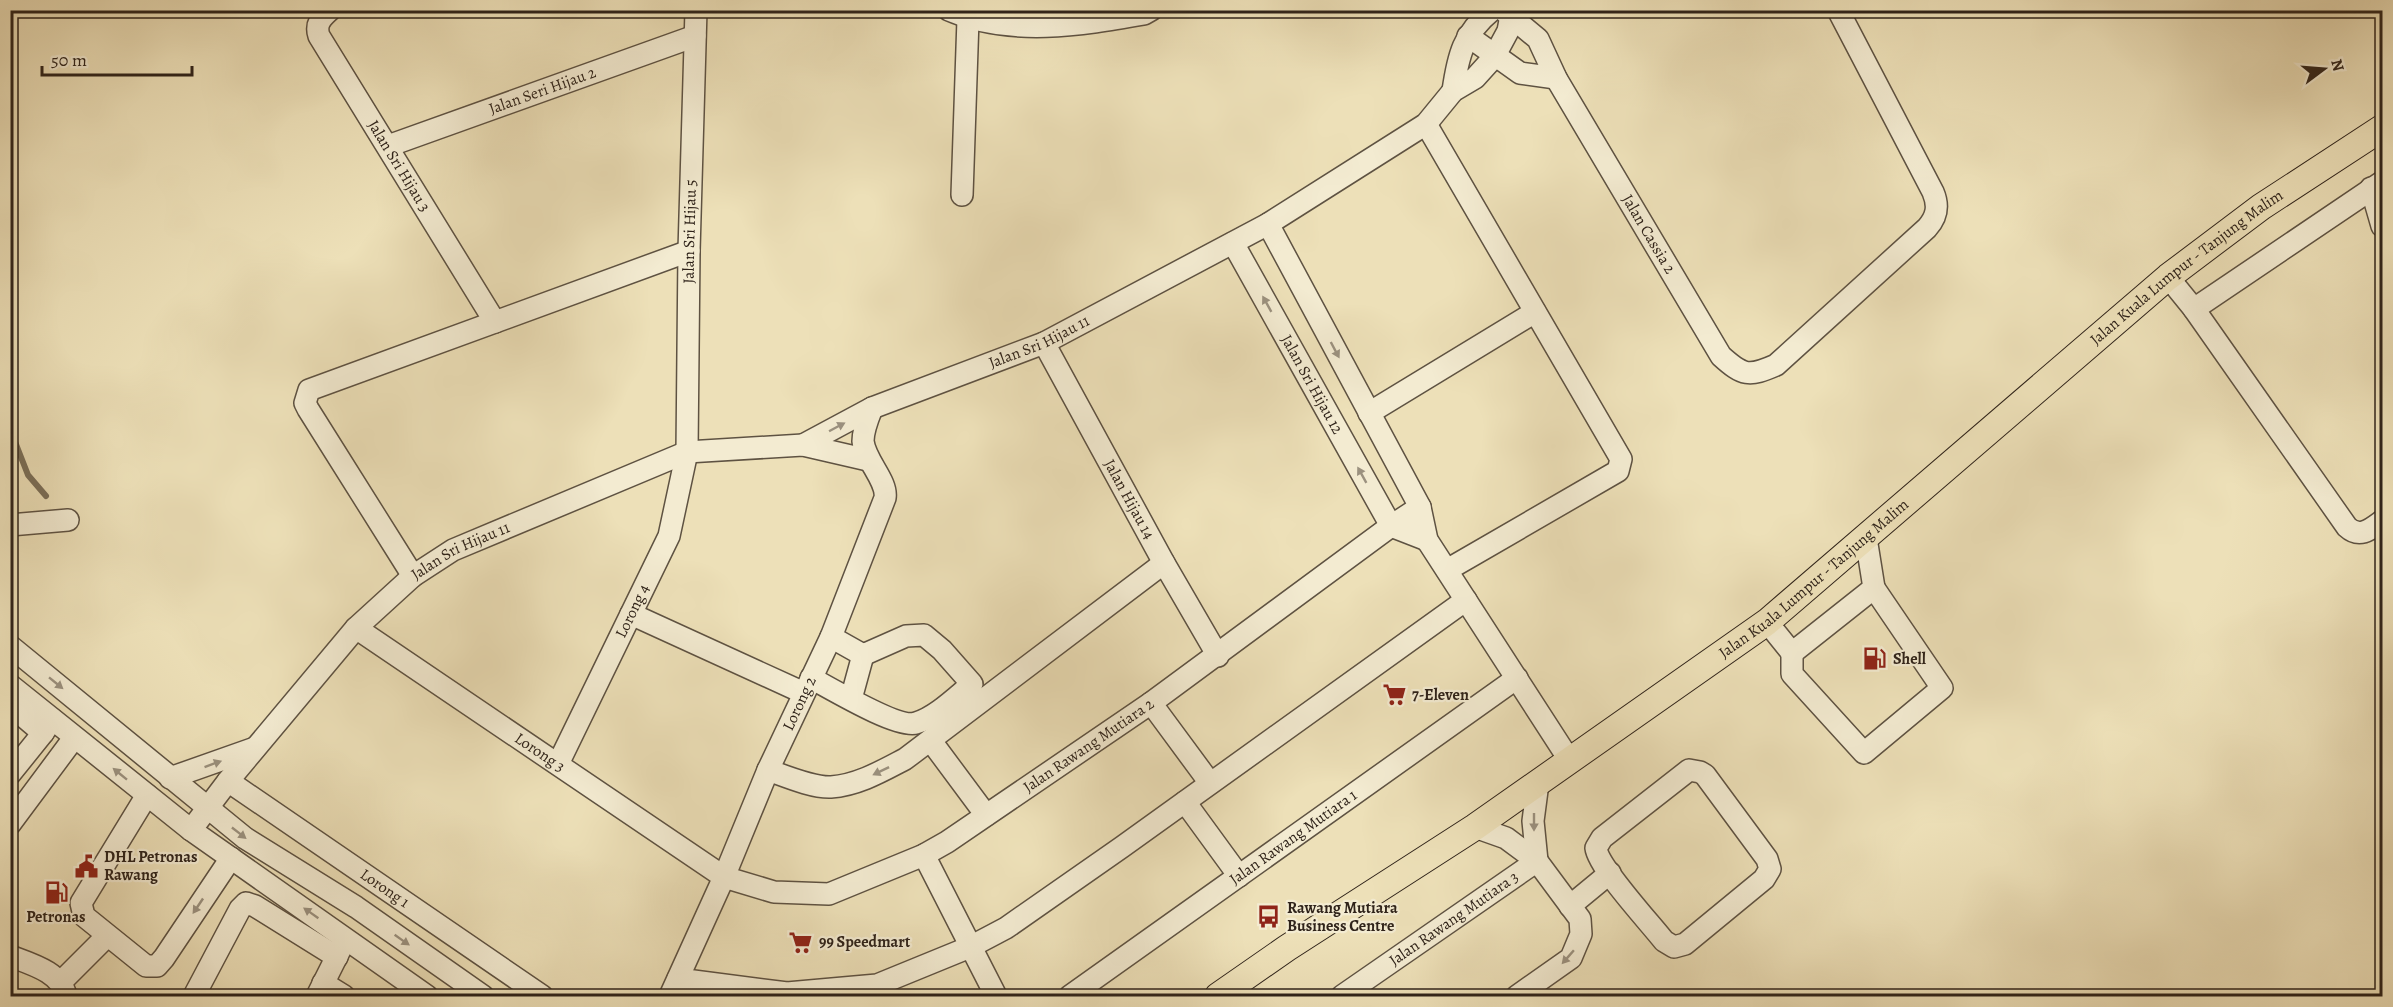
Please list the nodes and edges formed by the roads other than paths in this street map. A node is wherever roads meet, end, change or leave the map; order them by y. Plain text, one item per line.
1 (330, 10) edge
2 (696, 10) edge
3 (1151, 10) edge
4 (1838, 10) edge
5 (1505, 12) edge
6 (958, 15) edge
7 (695, 36) junction
8 (1468, 36) junction
9 (1494, 57) junction
10 (1556, 78) junction
11 (1453, 91) junction
12 (1426, 124) junction
13 (2382, 128) edge
14 (388, 146) junction
15 (2377, 185) edge
16 (962, 195) dead end
17 (1268, 224) junction
18 (2382, 226) edge
19 (1233, 243) junction
20 (689, 251) junction
21 (2168, 277) junction
22 (2194, 309) junction
23 (1535, 312) junction
24 (495, 322) junction
25 (1044, 343) junction
26 (872, 408) junction
27 (1369, 413) junction
28 (803, 445) junction
29 (687, 452) junction
30 (868, 460) junction
31 (1420, 507) junction
32 (68, 520) dead end
33 (2382, 521) edge
34 (10, 525) edge
35 (1391, 526) junction
36 (1866, 538) junction
37 (1427, 540) junction
38 (1164, 563) junction
39 (1447, 570) junction
40 (412, 576) junction
41 (1874, 588) junction
42 (1466, 600) junction
43 (632, 614) junction
44 (1767, 622) junction
45 (356, 628) junction
46 (831, 637) junction
47 (10, 646) edge
48 (1792, 653) junction
49 (863, 656) junction
50 (1218, 656) junction
51 (1517, 678) junction
52 (10, 685) edge
53 (808, 686) junction
54 (851, 699) junction
55 (1151, 703) junction
56 (10, 705) edge
57 (48, 726) junction
58 (74, 738) junction
59 (931, 741) junction
60 (256, 748) junction
61 (1570, 761) junction
62 (558, 764) junction
63 (768, 770) junction
64 (10, 774) edge
65 (170, 778) junction
66 (228, 781) junction
67 (1210, 783) junction
68 (1538, 783) junction
69 (147, 795) junction
70 (1185, 802) junction
71 (208, 808) junction
72 (986, 815) junction
73 (10, 824) edge
74 (1475, 827) junction
75 (191, 830) junction
76 (924, 855) junction
77 (231, 858) junction
78 (1537, 861) junction
79 (1610, 873) junction
80 (1239, 876) junction
81 (724, 877) junction
82 (1570, 906) junction
83 (107, 936) junction
84 (346, 938) junction
85 (970, 947) junction
86 (10, 956) edge
87 (337, 957) junction
88 (674, 988) edge
89 (64, 989) edge
90 (320, 990) edge
91 (194, 996) edge
92 (344, 996) edge
93 (427, 996) edge
94 (483, 996) edge
95 (542, 996) edge
96 (996, 996) edge
97 (1070, 996) edge
98 (1218, 996) edge
99 (1342, 996) edge
100 (1517, 996) edge

1 - 14 street, Jalan Sri Hijau 3
2 - 7 street, Jalan Sri Hijau 5
3 - 6 street
4 - 10 street, Jalan Cassia 2
5 - 8 street
5 - 9 street
5 - 10 street, Jalan Cassia 2
6 - 16 street
7 - 14 street, Jalan Seri Hijau 2
7 - 20 street, Jalan Sri Hijau 5
8 - 9 street
8 - 11 street
9 - 10 street
9 - 11 street
11 - 12 street, Jalan Sri Hijau 11
12 - 17 street, Jalan Sri Hijau 11
12 - 23 street
13 - 21 main road, Jalan Kuala Lumpur - Tanjung Malim
14 - 24 street, Jalan Sri Hijau 3
15 - 18 street
15 - 22 street
17 - 19 street, Jalan Sri Hijau 11
17 -> 27 street
19 - 25 street, Jalan Sri Hijau 11
35 -> 19 street, Jalan Sri Hijau 12
20 - 24 street
20 - 29 street, Jalan Sri Hijau 5
21 - 22 street
21 - 36 main road, Jalan Kuala Lumpur - Tanjung Malim
22 - 33 street
23 - 27 street
23 - 39 street
24 - 40 street
25 - 26 street, Jalan Sri Hijau 11
25 - 38 street, Jalan Hijau 14
28 -> 26 street, Jalan Sri Hijau 11
26 - 30 street, Lorong 2
27 - 31 street
28 - 29 street, Jalan Sri Hijau 11
28 - 30 street, Jalan Sri Hijau 11
29 - 40 street, Jalan Sri Hijau 11
29 - 43 street, Lorong 4
30 - 46 street, Lorong 2
31 - 35 street, Jalan Rawang Mutiara 2
31 - 37 street
32 - 34 street
35 - 37 street
35 - 50 street, Jalan Rawang Mutiara 2
36 - 41 street
36 - 44 main road, Jalan Kuala Lumpur - Tanjung Malim
37 - 39 street
38 - 50 street, Jalan Hijau 14
38 - 59 street
39 - 42 street
40 - 45 street, Jalan Sri Hijau 11
41 - 48 street
41 - 48 street
42 - 51 street
42 - 67 street
43 - 53 street
43 - 62 street, Lorong 4
44 - 48 street
44 - 61 main road, Jalan Kuala Lumpur - Tanjung Malim
45 - 60 street, Jalan Sri Hijau 11
45 - 62 street, Lorong 3
46 - 49 street
46 - 53 street, Lorong 2
47 -> 65 street
49 - 54 street
49 - 54 street
50 - 55 street, Jalan Rawang Mutiara 2
51 - 61 street
51 - 80 street, Jalan Rawang Mutiara 1
52 - 57 street
53 - 54 street
53 - 63 street, Lorong 2
55 - 67 street
55 - 72 street, Jalan Rawang Mutiara 2
56 - 57 street
57 - 58 street
57 - 64 street
69 -> 58 street
58 - 73 street
59 -> 63 street
59 - 72 street
65 -> 60 street
60 - 66 street, Jalan Sri Hijau 11
61 - 68 main road, Jalan Kuala Lumpur - Tanjung Malim
62 - 81 street, Lorong 3
63 - 81 street, Lorong 2
65 - 71 street
66 - 71 street, Jalan Sri Hijau 11
66 - 95 street, Lorong 1
67 - 70 street
68 - 74 main road, Jalan Kuala Lumpur - Tanjung Malim
68 -> 78 street
69 - 75 street
69 - 83 street
70 - 80 street
70 - 85 street
71 - 75 street, Jalan Sri Hijau 11
71 -> 94 street
72 - 76 street, Jalan Rawang Mutiara 2
74 - 78 street
74 - 98 main road, Jalan Kuala Lumpur - Tanjung Malim
75 - 77 street
76 - 81 street, Jalan Rawang Mutiara 2
76 - 85 street
77 -> 83 street
84 -> 77 street
78 - 82 street
78 - 99 street, Jalan Rawang Mutiara 3
79 - 79 street
79 - 82 street
80 - 97 street, Jalan Rawang Mutiara 1
81 - 88 street, Lorong 2
82 -> 100 street
83 - 89 street
84 - 87 street
84 - 93 street
85 - 88 street
85 - 96 street
86 - 89 street
87 - 90 street
87 - 91 street
90 - 92 street

